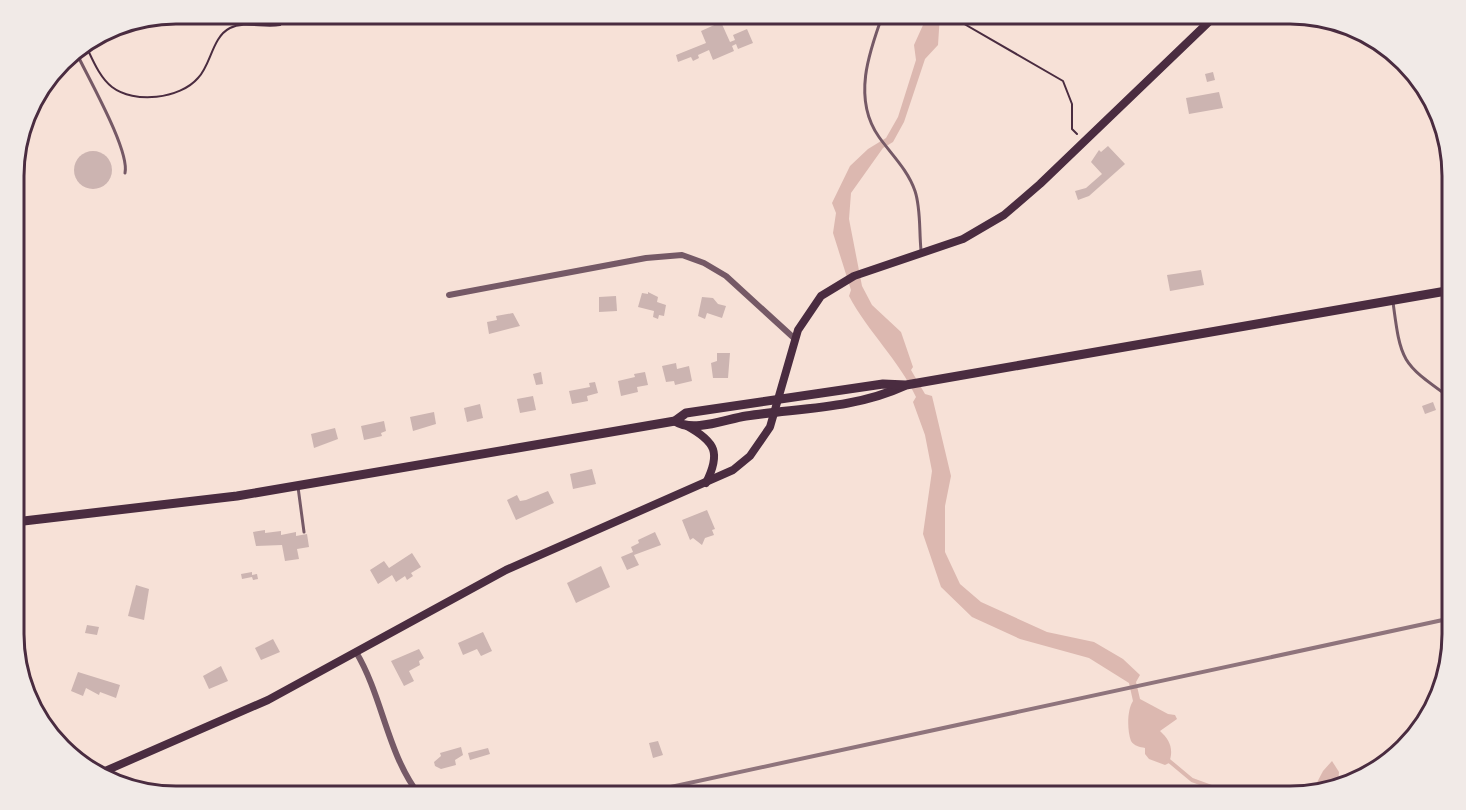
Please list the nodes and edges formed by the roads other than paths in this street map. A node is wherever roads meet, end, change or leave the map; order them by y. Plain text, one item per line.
1 (880, 24) edge
2 (1206, 24) edge
3 (80, 59) edge
4 (125, 173) dead end
5 (922, 254) junction
6 (1442, 292) edge
7 (449, 296) dead end
8 (1392, 300) junction
9 (795, 339) junction
10 (906, 385) junction
11 (1442, 391) edge
12 (779, 399) junction
13 (775, 413) junction
14 (675, 421) junction
15 (687, 426) junction
16 (706, 483) junction
17 (298, 486) junction
18 (24, 521) edge
19 (304, 532) dead end
20 (356, 652) junction
21 (108, 770) edge
22 (414, 786) edge

1 - 5 lane
2 - 5 main road
3 - 4 lane
5 - 9 main road
6 - 8 main road
7 - 9 street
8 - 10 main road
8 - 11 lane
9 - 12 main road
10 - 12 main road
10 - 13 main road
12 - 13 main road
12 - 14 main road
13 - 15 main road
13 - 16 main road
14 - 15 main road
14 - 17 main road
15 - 16 main road
16 - 20 main road
17 - 18 main road
17 - 19 lane
20 - 21 main road
20 - 22 street

